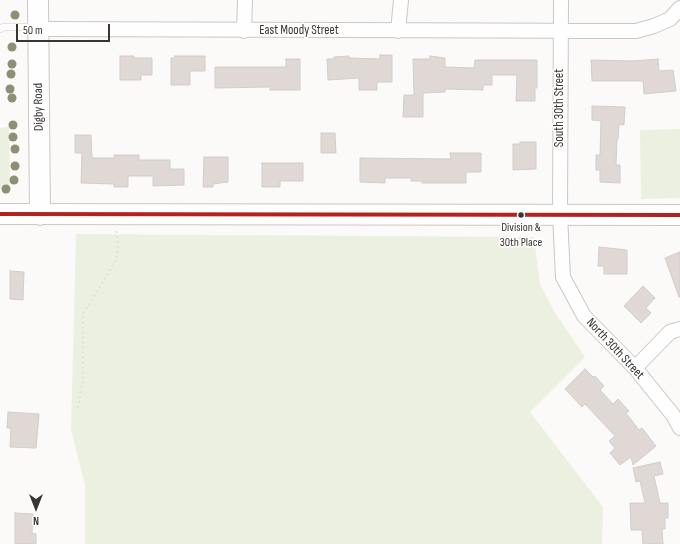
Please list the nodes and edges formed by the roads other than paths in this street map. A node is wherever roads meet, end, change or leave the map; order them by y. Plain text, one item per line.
1 (38, 0) edge
2 (245, 0) edge
3 (401, 0) edge
4 (561, 0) edge
5 (680, 8) edge
6 (0, 29) edge
7 (38, 30) junction
8 (244, 30) junction
9 (560, 30) junction
10 (398, 31) junction
11 (0, 214) edge
12 (40, 215) junction
13 (560, 215) junction
14 (680, 215) edge
15 (680, 329) edge
16 (635, 368) junction
17 (680, 428) edge

1 - 7 street, Digby Road
2 - 8 street
3 - 10 street
4 - 9 street, South 30th Street
5 - 9 street, East Moody Street
6 - 7 lane
7 - 8 street, East Moody Street
7 - 12 street, Digby Road
8 - 10 street, East Moody Street
9 - 10 street, East Moody Street
9 - 13 street, South 30th Street
11 - 12 street
12 - 13 street
13 - 14 street
13 - 16 street, North 30th Street
15 - 16 street
16 - 17 street, North 30th Street

